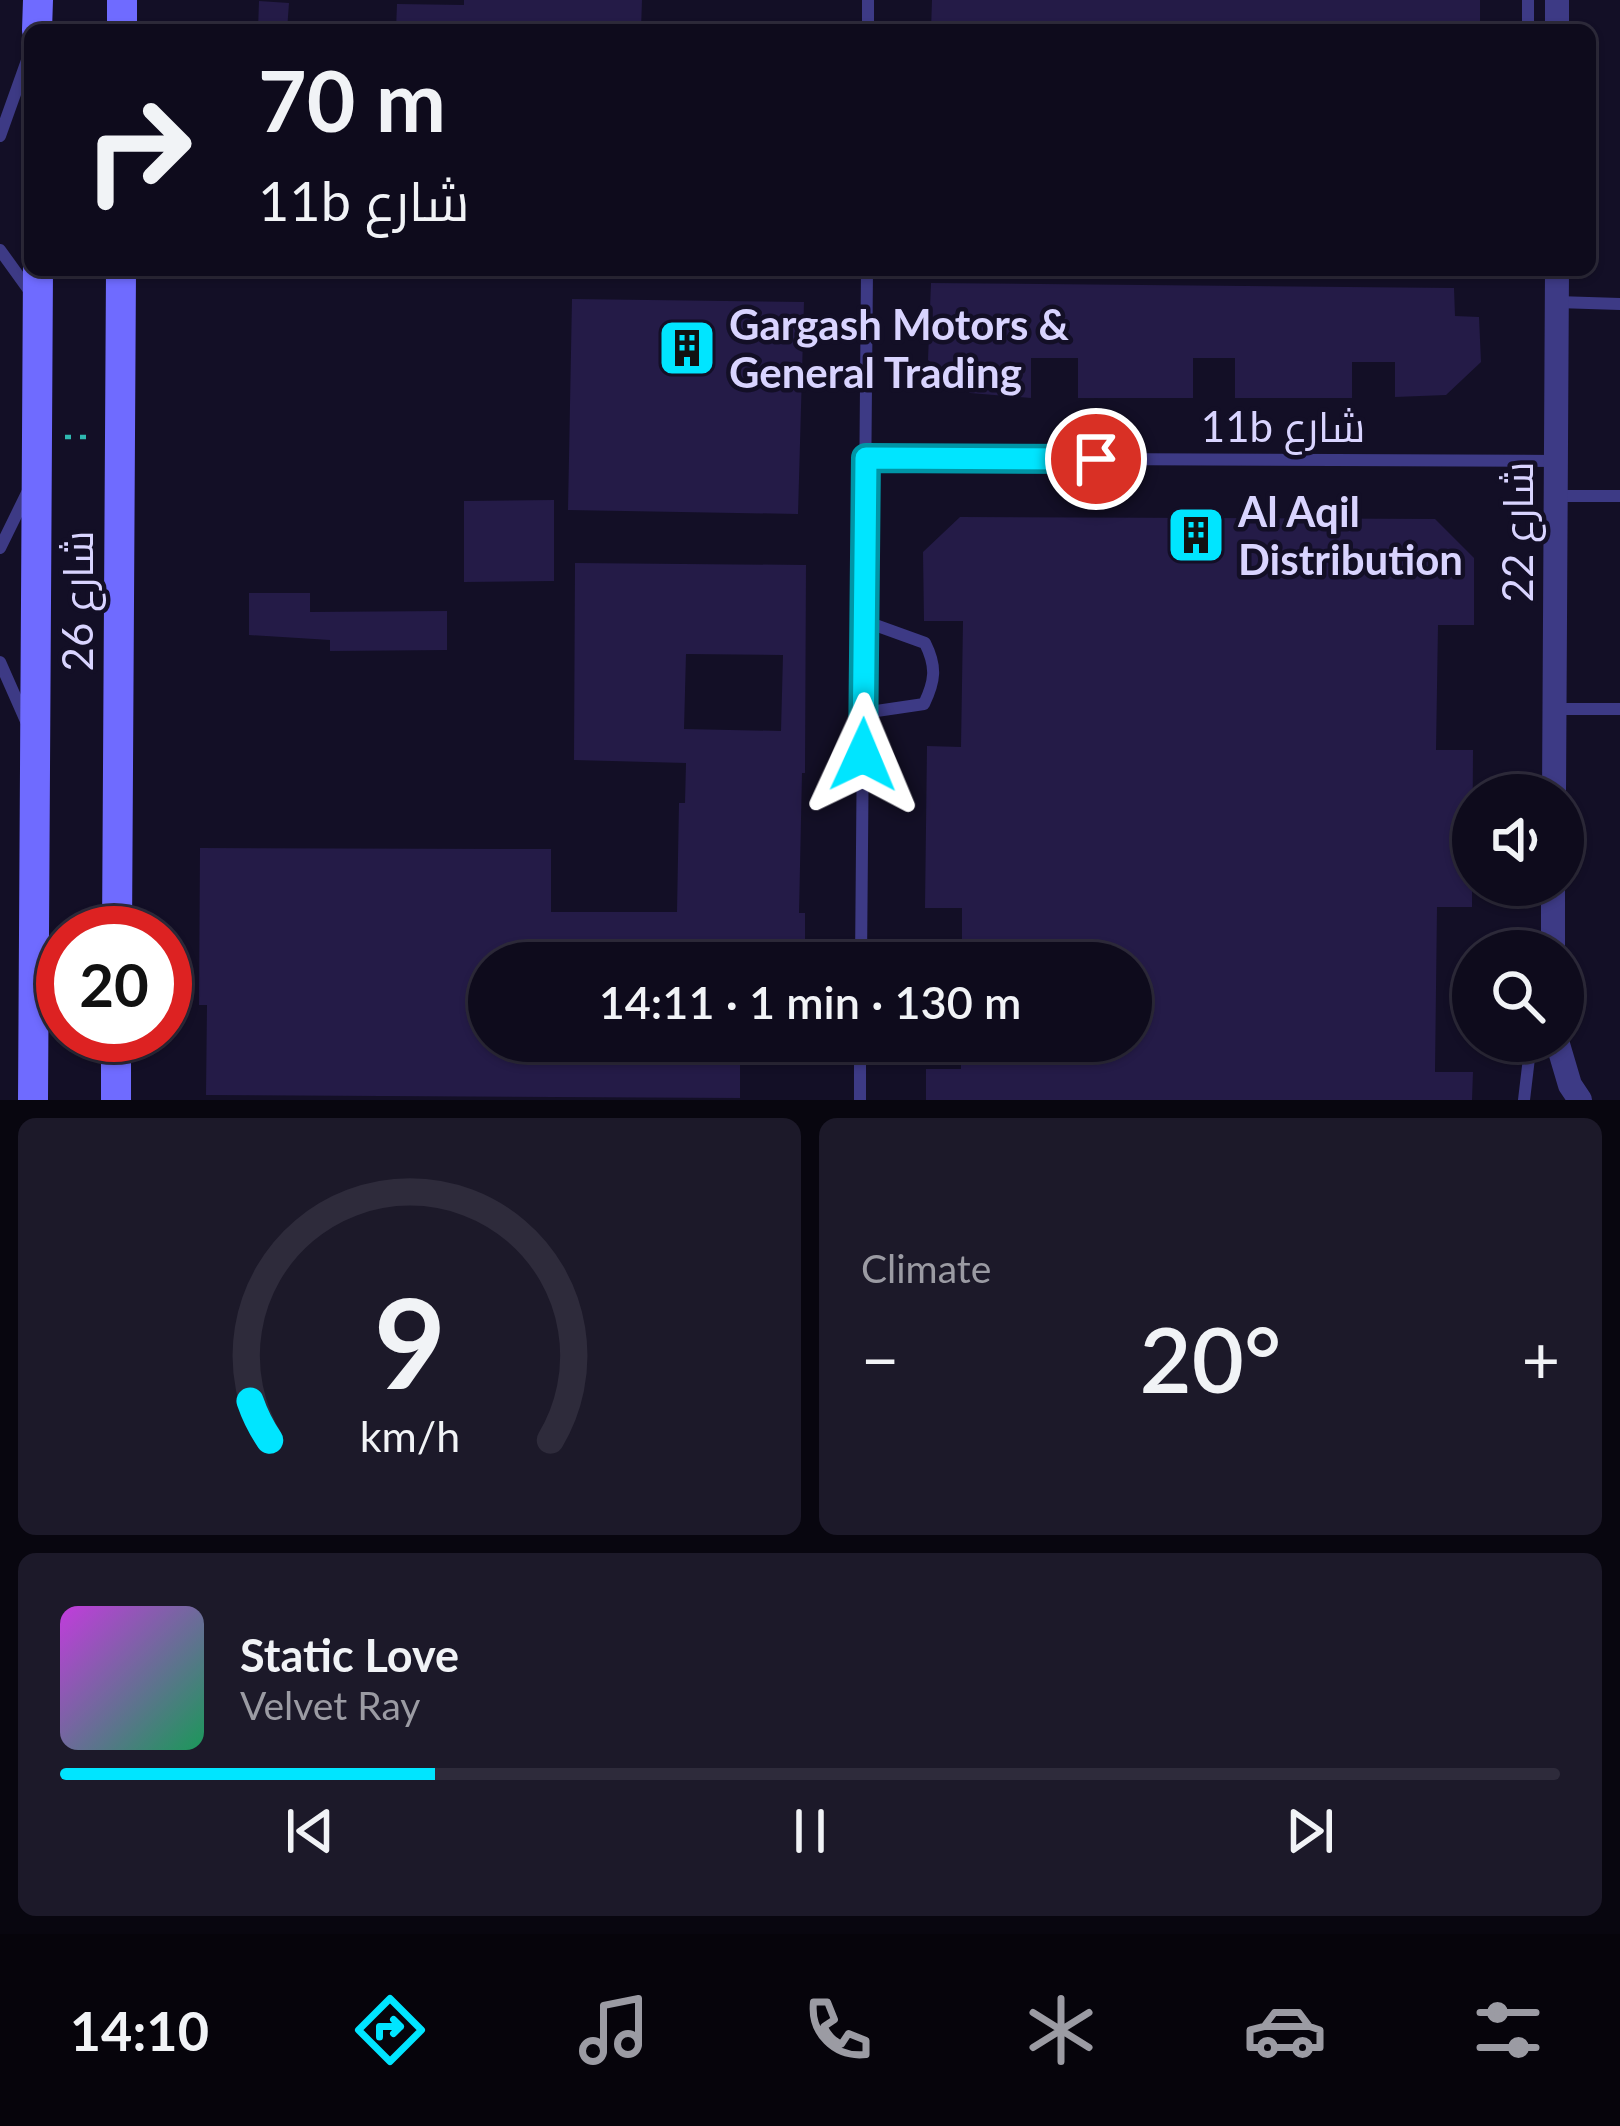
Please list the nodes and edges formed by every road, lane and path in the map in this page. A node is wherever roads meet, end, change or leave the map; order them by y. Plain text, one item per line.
1 (24, 64) edge
2 (0, 136) edge
3 (0, 250) edge
4 (38, 276) edge
5 (121, 276) edge
6 (867, 276) edge
7 (1557, 276) edge
8 (38, 302) junction
9 (1557, 302) junction
10 (1620, 304) edge
11 (119, 438) junction
12 (38, 452) junction
13 (866, 458) junction
14 (1556, 460) junction
15 (1556, 496) junction
16 (1620, 496) edge
17 (0, 548) edge
18 (864, 622) junction
19 (0, 662) edge
20 (1555, 709) junction
21 (1620, 709) edge
22 (863, 713) junction
23 (34, 740) junction
24 (1554, 774) edge
25 (116, 906) edge
26 (861, 942) edge
27 (116, 1062) edge
28 (860, 1062) edge
29 (1529, 1062) edge
30 (1564, 1062) edge
31 (1575, 1092) edge
32 (33, 1100) edge
33 (116, 1100) edge
34 (860, 1100) edge
35 (1524, 1100) edge

1 - 2 lane
3 - 8 lane
4 - 8 main road, شارع 26
5 - 11 main road, شارع 26
6 - 13 lane
7 - 9 street, شارع 22
8 - 12 main road, شارع 26
9 - 10 lane
9 - 14 street, شارع 22
11 - 12 path
11 - 25 main road, شارع 26
12 - 17 lane
12 - 23 main road, شارع 26
13 - 14 lane, 11b شارع
13 - 18 lane
14 - 15 street, شارع 22
15 - 16 lane
15 - 20 street, شارع 22
18 - 22 lane
18 - 22 lane
19 - 23 lane
20 - 21 lane
20 - 24 street, شارع 22
22 - 26 lane
23 - 32 main road, شارع 26
27 - 33 main road
28 - 34 lane
29 - 35 lane
30 - 31 street

